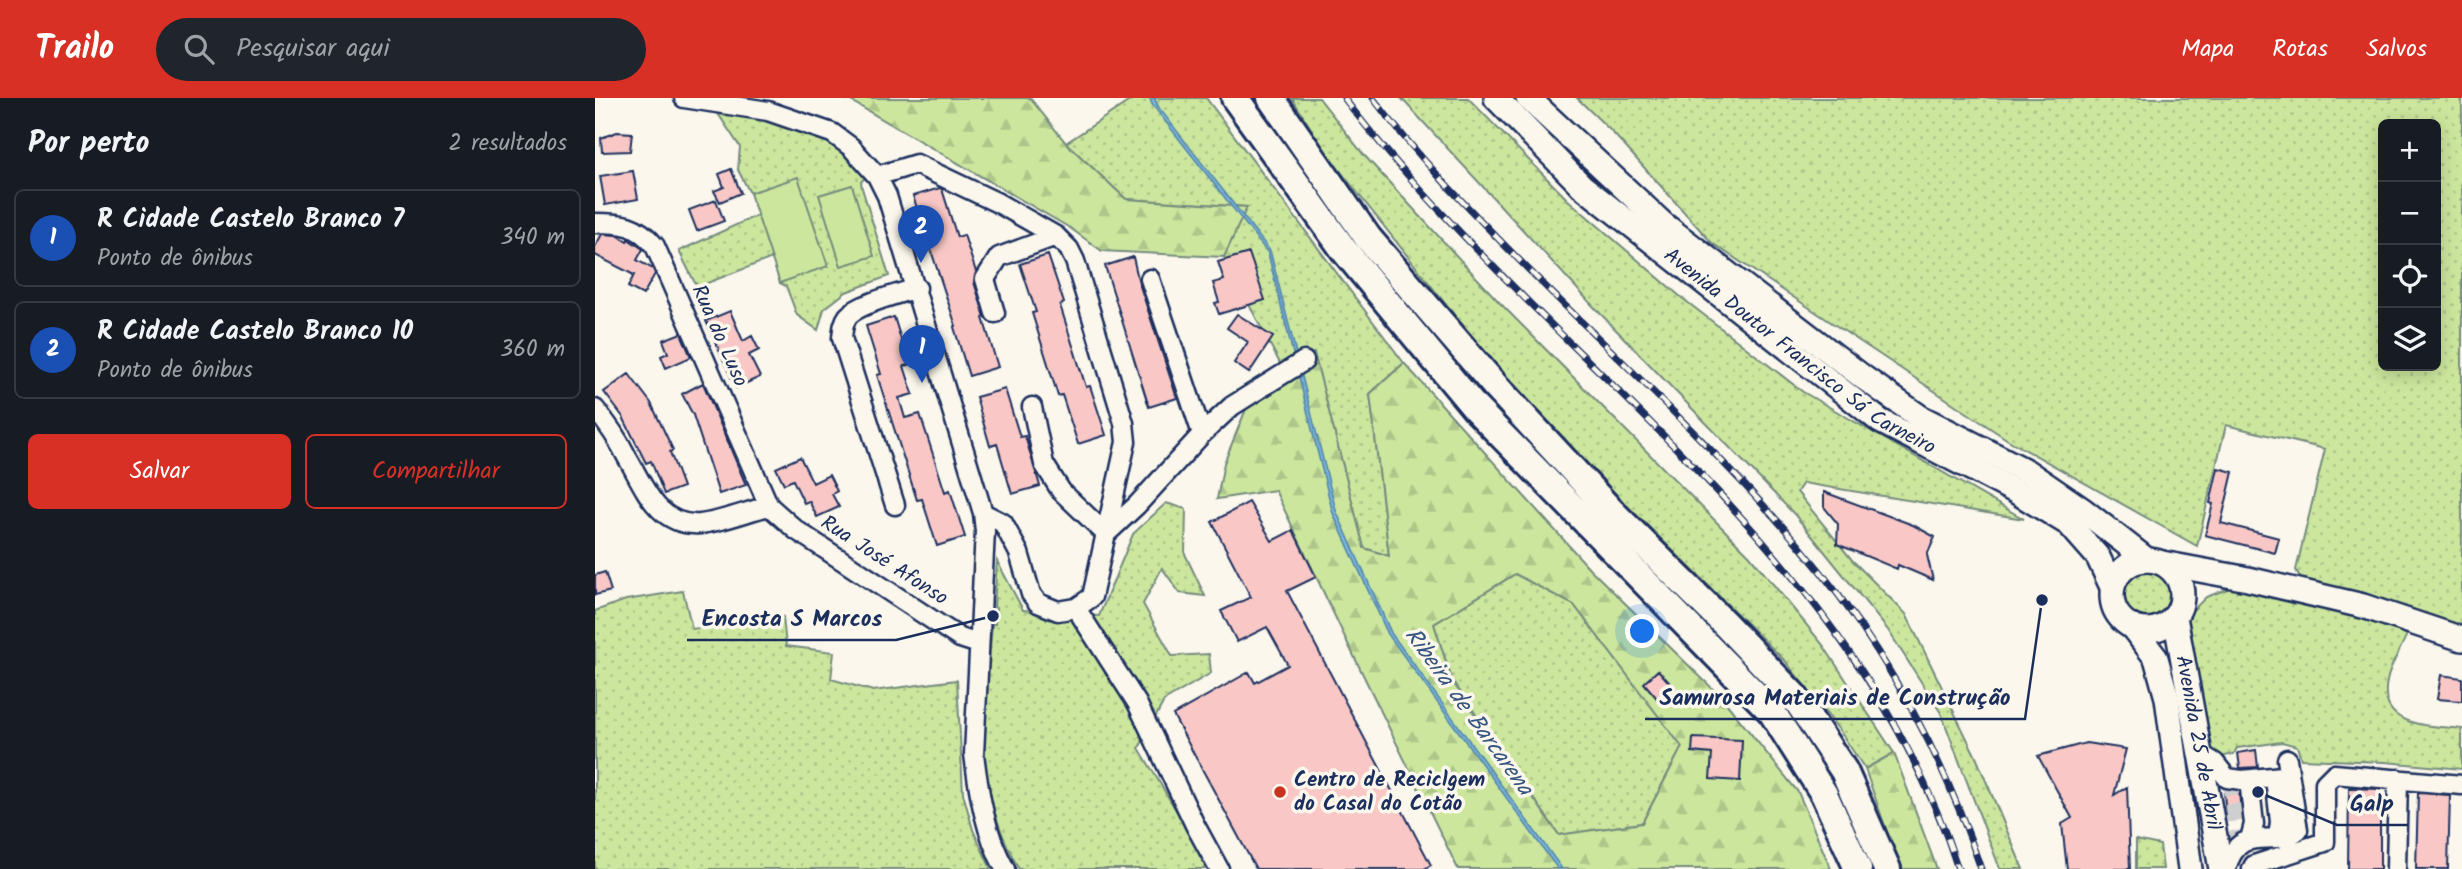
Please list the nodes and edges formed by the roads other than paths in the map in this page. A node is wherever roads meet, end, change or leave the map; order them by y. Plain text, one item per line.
1 (684, 98) edge
2 (1235, 98) edge
3 (1271, 98) edge
4 (1496, 98) edge
5 (1528, 98) edge
6 (877, 176) junction
7 (595, 223) edge
8 (1056, 236) junction
9 (1150, 279) dead end
10 (917, 288) junction
11 (995, 313) dead end
12 (1304, 361) dead end
13 (1032, 407) dead end
14 (595, 409) edge
15 (1202, 434) junction
16 (895, 505) dead end
17 (769, 506) junction
18 (984, 522) junction
19 (1106, 534) junction
20 (2155, 562) junction
21 (2248, 579) junction
22 (2112, 587) junction
23 (2178, 610) junction
24 (1078, 613) junction
25 (2132, 627) junction
26 (2462, 639) edge
27 (979, 644) junction
28 (2199, 753) junction
29 (2287, 759) dead end
30 (2282, 778) junction
31 (2399, 779) junction
32 (2249, 780) junction
33 (2462, 785) edge
34 (2251, 839) junction
35 (1005, 869) edge
36 (1219, 869) edge
37 (1858, 869) edge
38 (1887, 869) edge
39 (2190, 869) edge
40 (2223, 869) edge
41 (2252, 869) edge
42 (2396, 869) edge

1 - 6 street
2 - 37 highway
3 - 38 highway
4 - 22 main road, Avenida Doutor Francisco Sá Carneiro
5 - 20 main road, Avenida Doutor Francisco Sá Carneiro
6 - 8 street
6 - 10 street
7 - 17 street, Rua do Luso
8 - 11 street
8 - 19 street
9 - 15 street
10 - 16 street
10 - 18 street
12 - 15 street
13 - 19 street
14 - 17 street
15 - 19 street
17 - 27 street, Rua José Afonso
18 - 24 street
18 - 27 street
19 - 24 street
20 - 21 main road
20 - 22 main road
20 - 23 main road
21 - 23 main road
21 - 26 main road
22 - 25 main road
23 - 25 main road
23 - 28 main road, Avenida 25 de Abril
24 - 36 street
25 - 39 main road, Avenida 25 de Abril
27 - 35 street
28 - 32 street
28 - 40 main road, Avenida 25 de Abril
29 - 30 street
30 - 32 street
30 - 34 street
31 - 33 street
31 - 41 street
31 - 42 street
32 - 34 street
34 - 40 street

